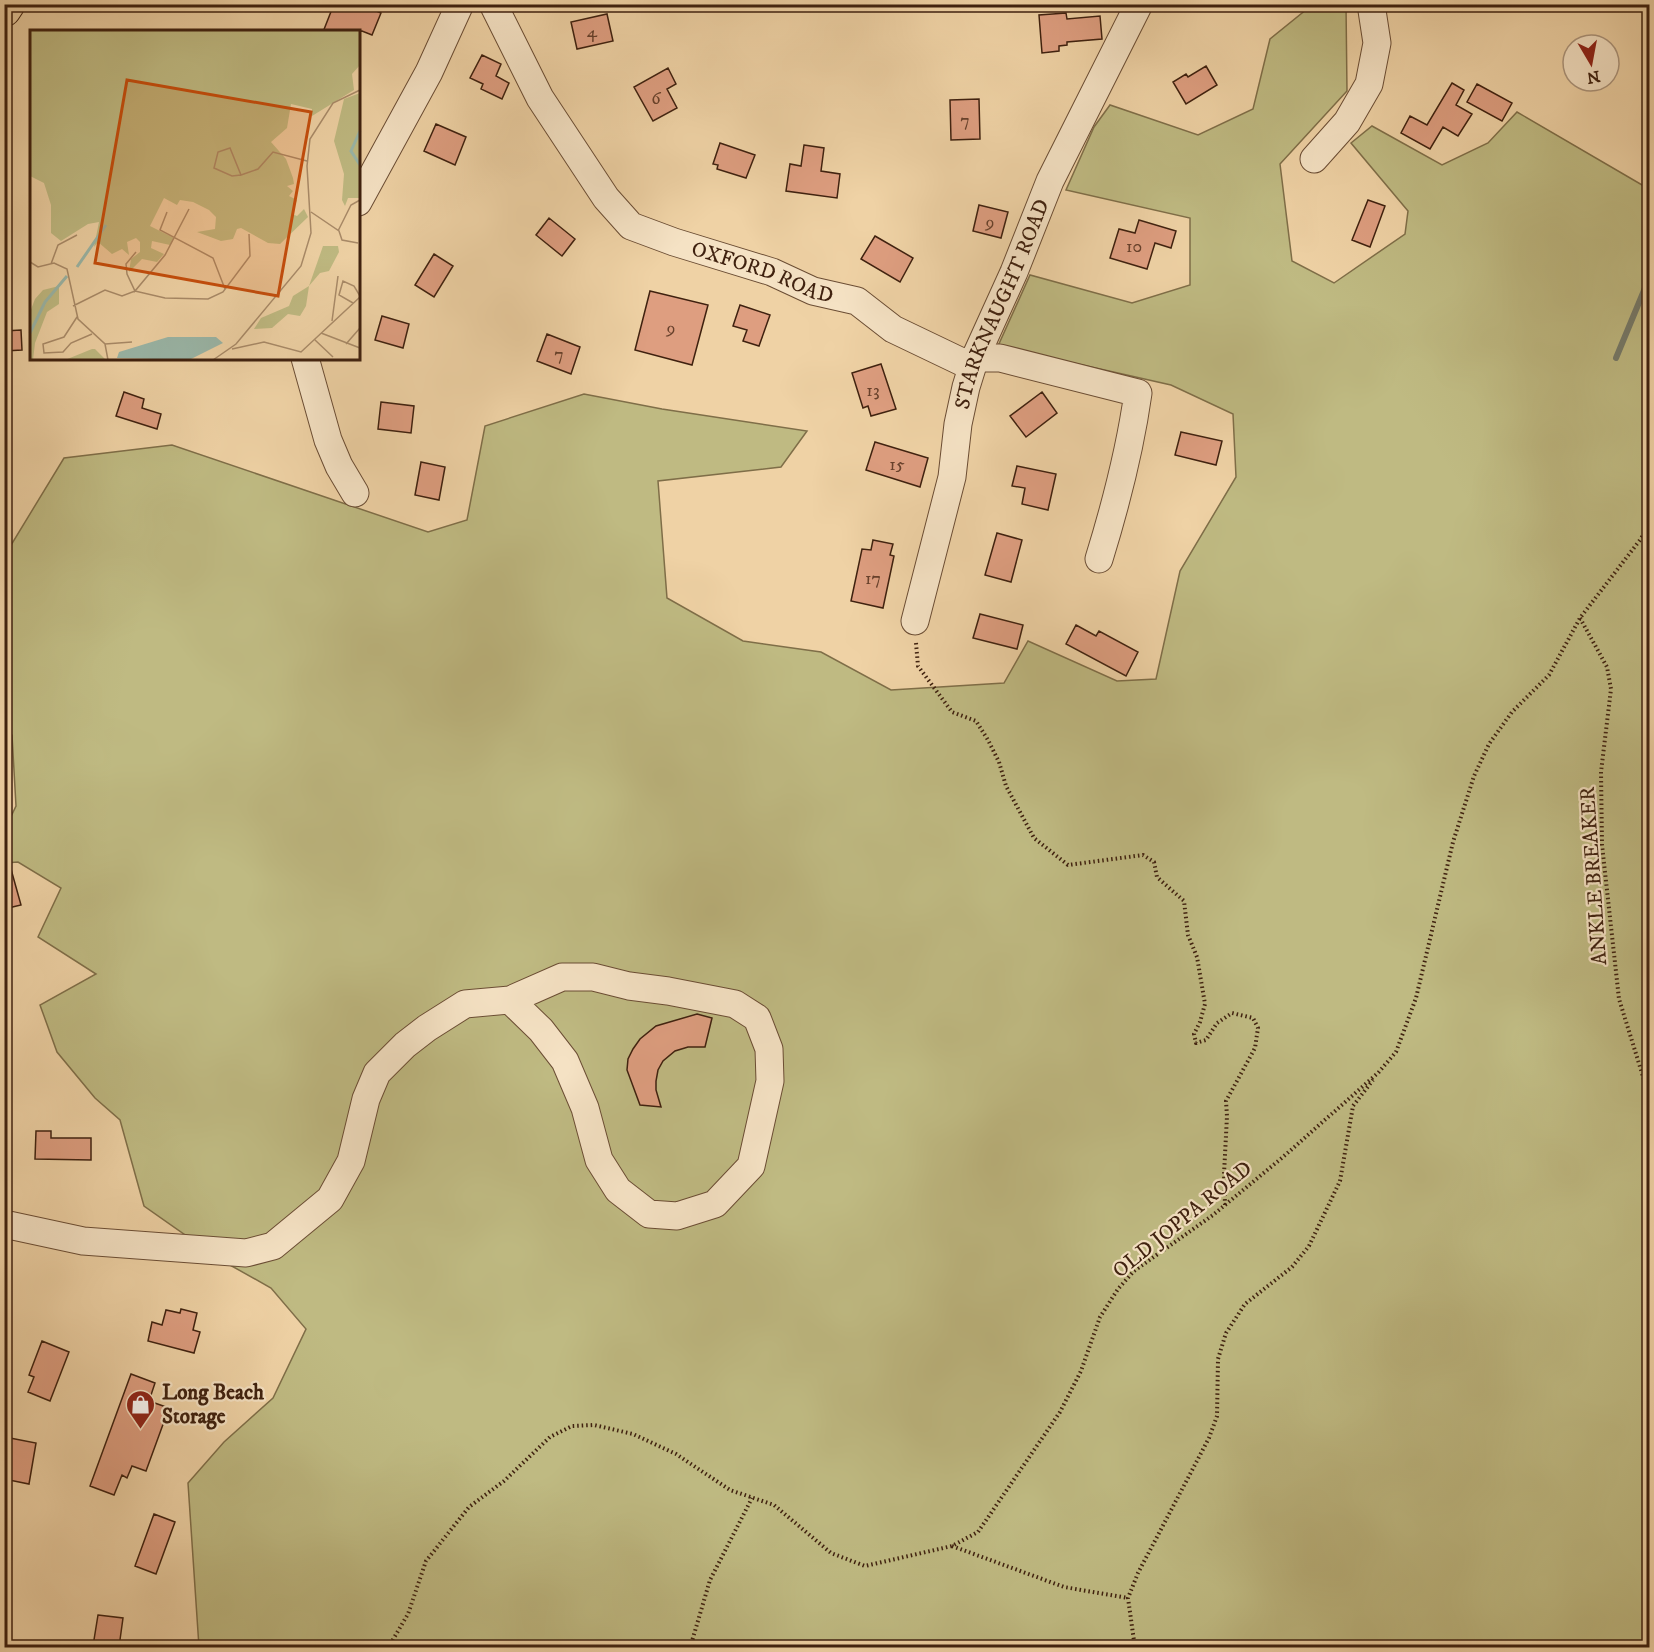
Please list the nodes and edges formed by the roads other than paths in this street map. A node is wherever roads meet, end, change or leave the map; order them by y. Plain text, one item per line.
1 (8, 4) edge
2 (460, 4) edge
3 (493, 4) edge
4 (1138, 4) edge
5 (1371, 4) edge
6 (4, 10) edge
7 (1314, 159) dead end
8 (360, 198) edge
9 (975, 358) junction
10 (306, 360) edge
11 (355, 493) dead end
12 (1099, 559) dead end
13 (915, 621) road end
14 (510, 1000) junction
15 (4, 1224) edge

1 - 6 main road
2 - 8 street
3 - 9 street, OXFORD ROAD
4 - 9 street, STARKNAUGHT ROAD
5 - 7 street
9 - 12 street, OXFORD ROAD
9 - 13 street, STARKNAUGHT ROAD
10 - 11 street
14 - 14 street
14 - 15 street

